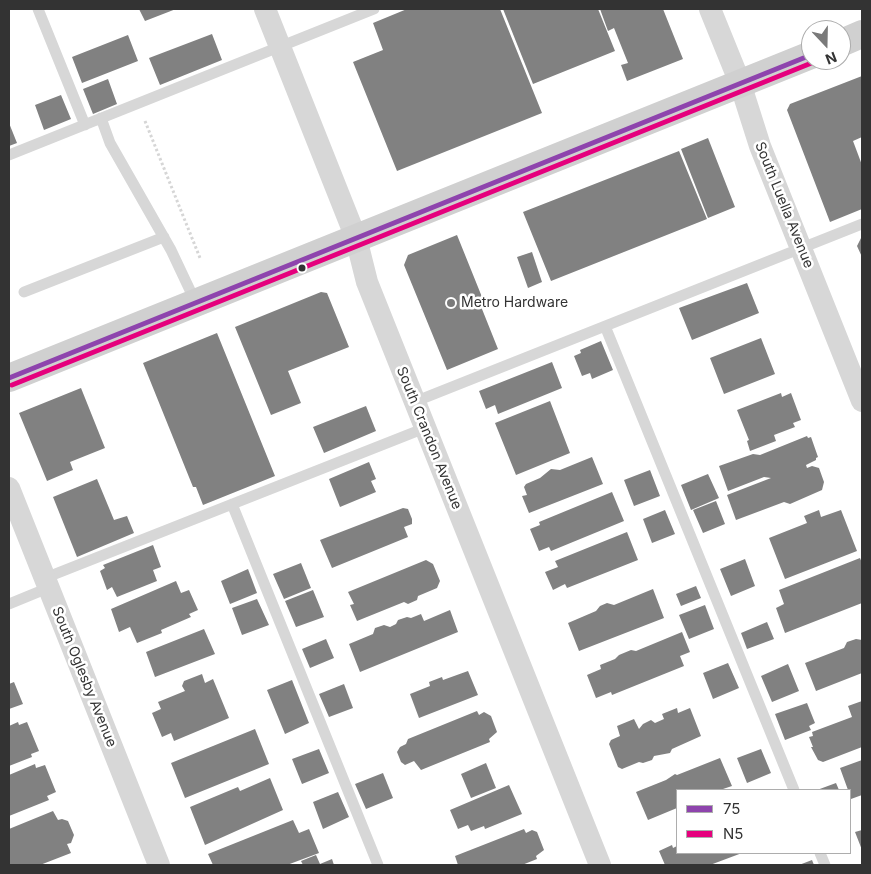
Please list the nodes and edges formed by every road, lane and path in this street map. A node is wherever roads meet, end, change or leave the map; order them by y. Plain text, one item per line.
1 (38, 9) edge
2 (264, 9) edge
3 (374, 9) edge
4 (710, 9) edge
5 (280, 46) junction
6 (801, 59) edge
7 (740, 83) junction
8 (101, 118) junction
9 (145, 120) dead end
10 (84, 125) junction
11 (9, 155) edge
12 (862, 224) edge
13 (164, 237) junction
14 (356, 238) junction
15 (801, 248) junction
16 (200, 258) dead end
17 (24, 292) dead end
18 (196, 303) junction
19 (605, 326) junction
20 (9, 378) edge
21 (862, 400) edge
22 (414, 402) junction
23 (425, 428) junction
24 (9, 488) edge
25 (232, 504) junction
26 (46, 583) junction
27 (9, 604) edge
28 (794, 789) edge
29 (159, 865) edge
30 (378, 865) edge
31 (600, 865) edge

1 - 10 lane
2 - 5 street, South Crandon Avenue
3 - 5 lane
4 - 7 street, South Luella Avenue
5 - 8 lane
5 - 14 street, South Crandon Avenue
6 - 7 main road
7 - 14 main road
7 - 15 street, South Luella Avenue
8 - 10 lane
8 - 13 lane
9 - 16 path
10 - 11 lane
12 - 15 lane
13 - 17 lane
13 - 18 lane
14 - 18 main road
14 - 22 street, South Crandon Avenue
15 - 19 lane
15 - 21 street, South Luella Avenue
18 - 20 main road
19 - 22 lane
19 - 28 lane
22 - 23 street, South Crandon Avenue
23 - 25 lane
23 - 31 street, South Crandon Avenue
24 - 26 street, South Oglesby Avenue
25 - 26 lane
25 - 30 lane
26 - 27 lane
26 - 29 street, South Oglesby Avenue

